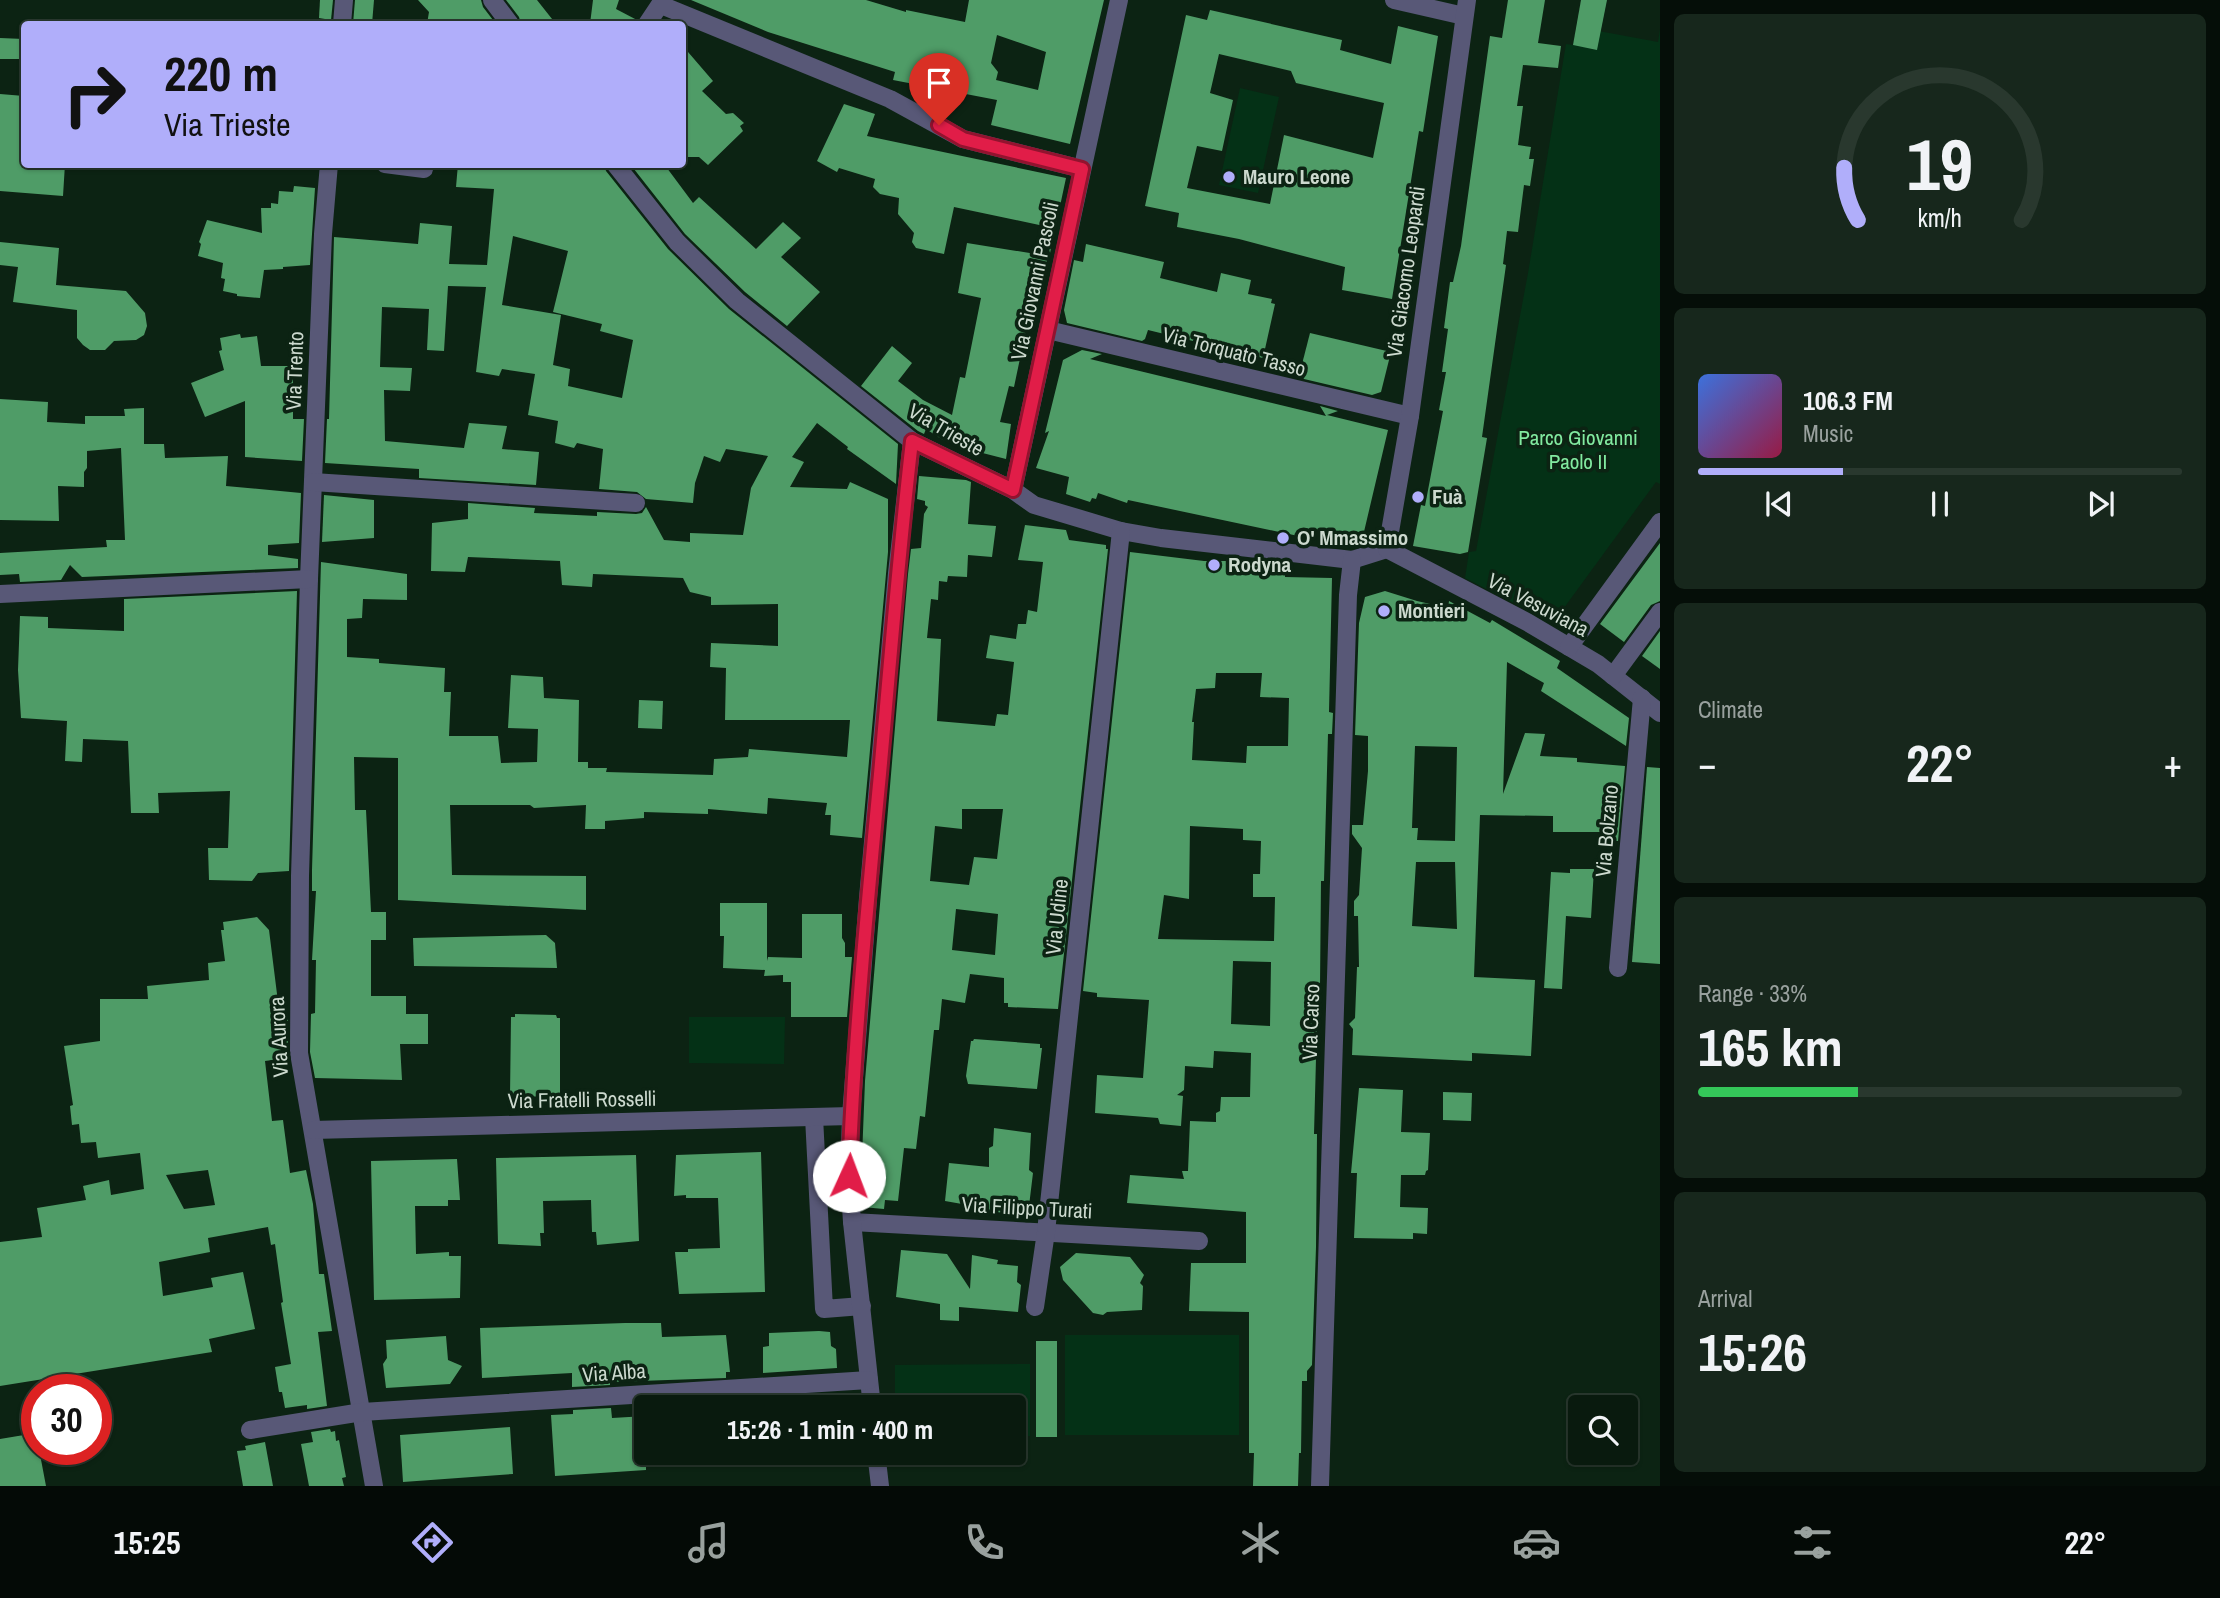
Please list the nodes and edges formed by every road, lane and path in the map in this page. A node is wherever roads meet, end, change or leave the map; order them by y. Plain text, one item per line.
1 (344, 0) edge
2 (492, 0) edge
3 (1119, 0) edge
4 (1394, 0) edge
5 (662, 2) edge
6 (1466, 8) edge
7 (342, 21) edge
8 (508, 21) edge
9 (649, 21) edge
10 (330, 168) edge
11 (416, 168) edge
12 (618, 168) edge
13 (424, 169) dead end
14 (1082, 169) junction
15 (1048, 330) junction
16 (1410, 416) junction
17 (912, 441) junction
18 (313, 482) junction
19 (1013, 490) junction
20 (636, 503) dead end
21 (1660, 522) edge
22 (1121, 531) junction
23 (1387, 550) junction
24 (1352, 560) junction
25 (309, 579) junction
26 (0, 594) edge
27 (1660, 612) edge
28 (1569, 647) junction
29 (1613, 676) junction
30 (1642, 698) junction
31 (1660, 713) edge
32 (1618, 968) dead end
33 (851, 1116) junction
34 (814, 1117) junction
35 (313, 1130) junction
36 (852, 1222) junction
37 (1046, 1232) junction
38 (1199, 1241) dead end
39 (862, 1306) junction
40 (1035, 1307) dead end
41 (869, 1380) junction
42 (871, 1395) edge
43 (362, 1412) junction
44 (250, 1430) dead end
45 (878, 1465) edge
46 (374, 1486) edge
47 (880, 1486) edge
48 (1321, 1486) edge

1 - 7 street
2 - 8 street
3 - 14 street, Via Giovanni Pascoli
4 - 6 street
5 - 9 street
5 - 14 street
6 - 16 street, Via Giacomo Leopardi
10 - 18 street, Via Trento
11 - 13 street
12 - 17 street, Via Trieste
14 - 15 street, Via Giovanni Pascoli
15 - 16 street, Via Torquato Tasso
15 - 19 street, Via Giovanni Pascoli
16 - 23 street, Via Giacomo Leopardi
17 - 19 street, Via Trieste
17 - 33 street
18 - 20 street
18 - 25 street, Via Trento
19 - 22 street, Via Trieste
21 - 28 street
22 - 24 street, Via Trieste
22 - 37 street, Via Udine
23 - 24 street, Via Trieste
23 - 28 street, Via Vesuviana
24 - 48 street, Via Carso
25 - 26 street
25 - 35 street, Via Aurora
27 - 29 street
28 - 29 street, Via Vesuviana
29 - 30 street, Via Vesuviana
30 - 31 street, Via Vesuviana
30 - 32 street, Via Bolzano
33 - 34 street, Via Fratelli Rosselli
33 - 36 street
34 - 35 street, Via Fratelli Rosselli
34 - 39 street
35 - 43 street, Via Aurora
36 - 37 street, Via Filippo Turati
36 - 39 street
37 - 38 street, Via Filippo Turati
37 - 40 street, Via Udine
39 - 41 street
41 - 42 street
41 - 43 street, Via Alba
43 - 44 street, Via Alba
43 - 46 street, Via Aurora
45 - 47 street

